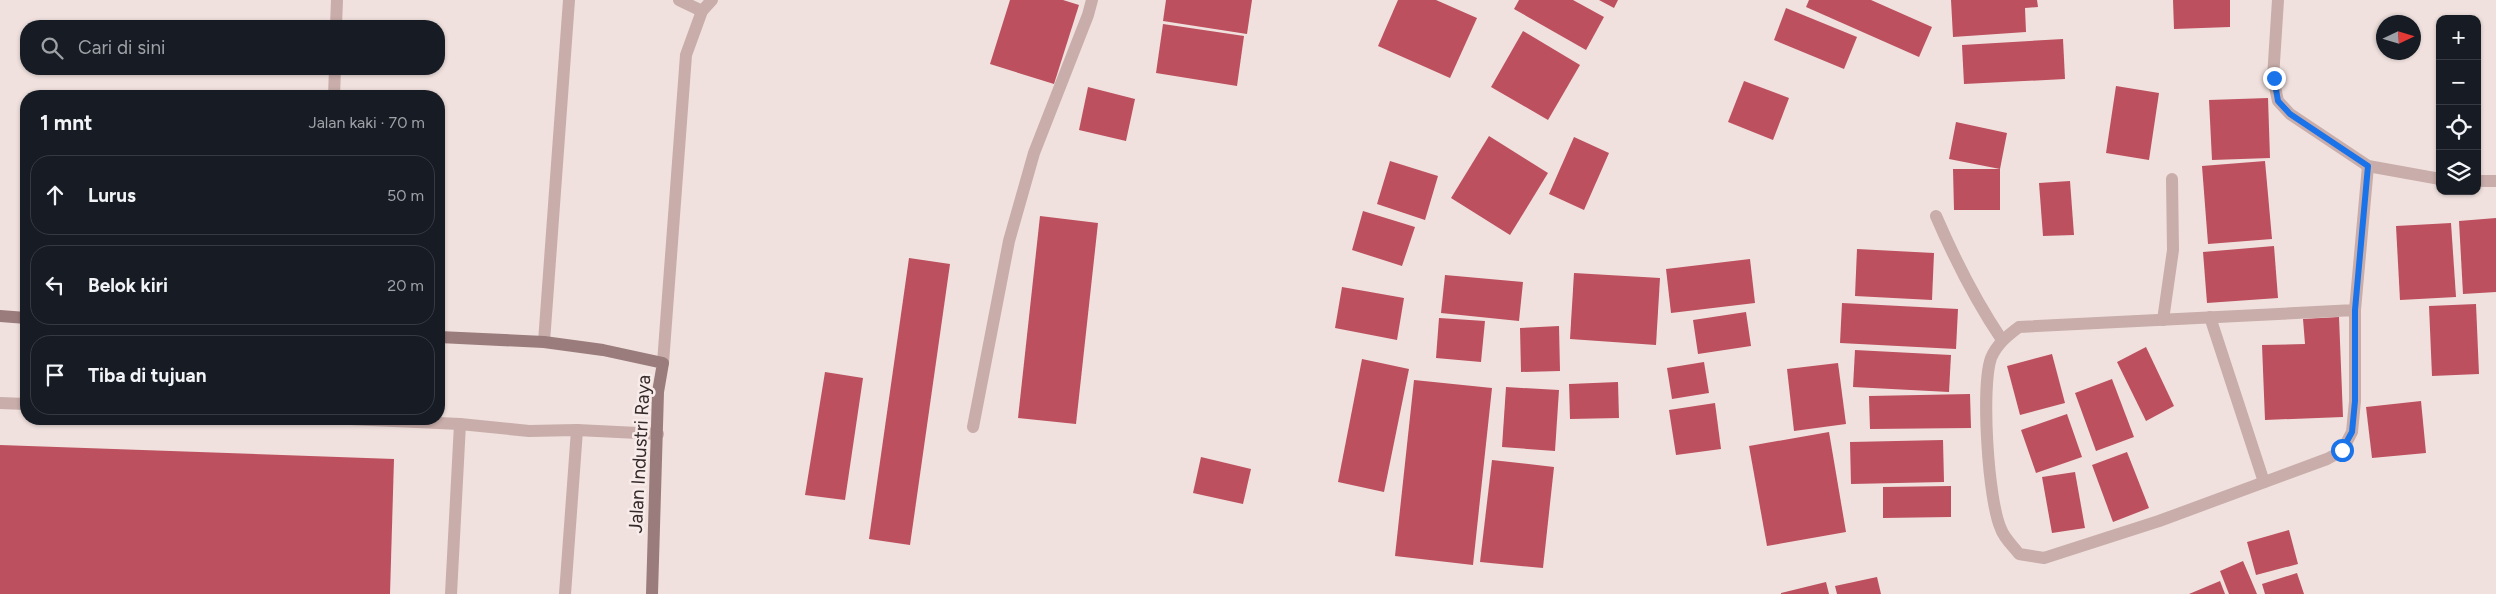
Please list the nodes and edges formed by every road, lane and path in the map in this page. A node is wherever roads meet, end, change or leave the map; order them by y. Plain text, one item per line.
1 (337, 0) edge
2 (569, 0) edge
3 (679, 0) edge
4 (712, 0) edge
5 (1092, 0) edge
6 (2278, 0) edge
7 (702, 11) junction
8 (336, 20) edge
9 (335, 75) edge
10 (334, 90) edge
11 (2368, 166) junction
12 (2172, 179) dead end
13 (2436, 179) edge
14 (2481, 181) edge
15 (2496, 181) edge
16 (1936, 216) dead end
17 (2355, 310) junction
18 (0, 316) edge
19 (2210, 317) junction
20 (20, 318) edge
21 (2163, 320) junction
22 (445, 337) edge
23 (2002, 340) junction
24 (544, 342) junction
25 (663, 363) junction
26 (0, 403) edge
27 (20, 404) edge
28 (445, 423) edge
29 (460, 424) junction
30 (973, 427) dead end
31 (577, 430) junction
32 (658, 434) junction
33 (2264, 482) junction
34 (451, 594) edge
35 (565, 594) edge
36 (652, 594) edge

1 - 8 street
2 - 24 street
3 - 7 street
4 - 7 street
5 - 30 street
6 - 11 street
7 - 25 street
9 - 10 street
11 - 13 street
11 - 17 street
12 - 21 street
14 - 15 street
16 - 23 street
17 - 19 street
17 - 33 street
18 - 20 street
19 - 21 street
19 - 33 street
21 - 23 street
22 - 24 street, Jalan Industri Raya
23 - 33 street
24 - 25 street, Jalan Industri Raya
25 - 32 street, Jalan Industri Raya
26 - 27 street
28 - 29 street
29 - 31 street
29 - 34 street
31 - 32 street
31 - 35 street
32 - 36 street, Jalan Industri Raya

